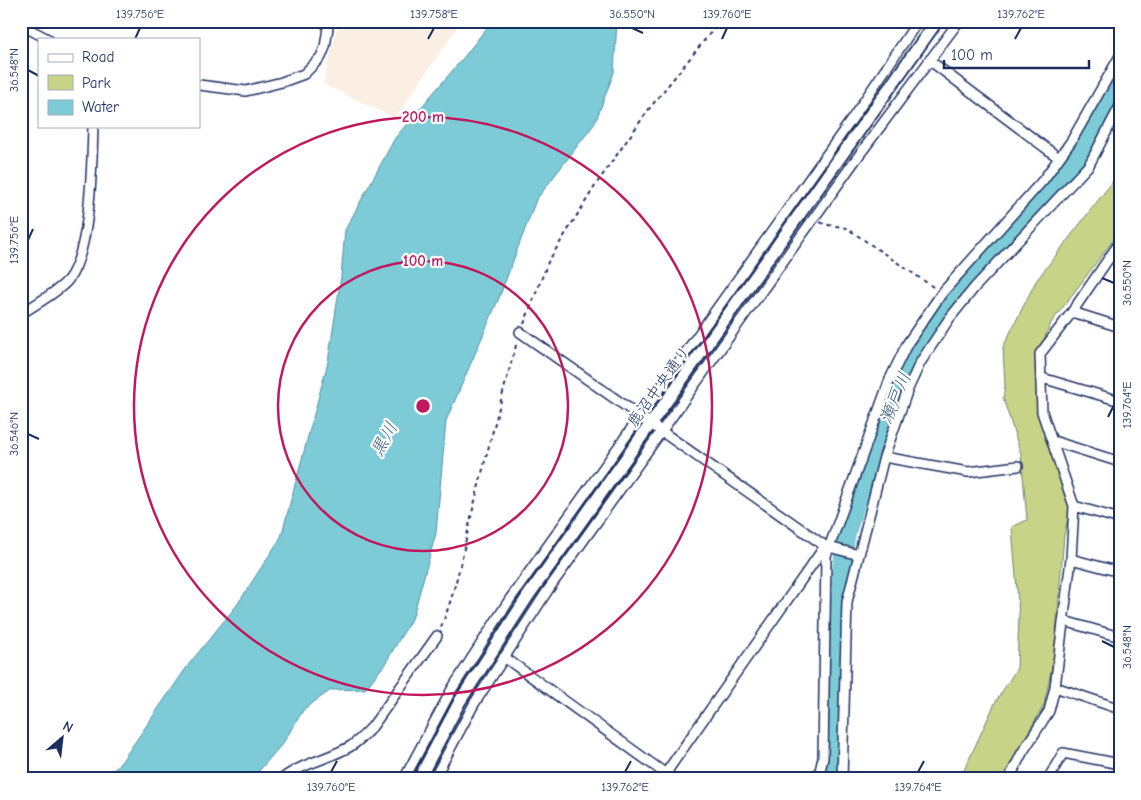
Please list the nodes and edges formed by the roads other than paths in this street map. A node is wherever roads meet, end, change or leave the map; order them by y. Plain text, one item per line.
1 (329, 21) edge
2 (918, 21) edge
3 (937, 21) edge
4 (959, 21) edge
5 (21, 24) edge
6 (46, 38) edge
7 (1120, 56) edge
8 (929, 60) junction
9 (200, 85) edge
10 (1120, 106) edge
11 (852, 119) junction
12 (863, 126) junction
13 (93, 128) edge
14 (874, 134) junction
15 (1059, 158) junction
16 (1120, 242) edge
17 (1072, 312) junction
18 (21, 314) edge
19 (1120, 327) edge
20 (520, 332) road end
21 (1042, 378) junction
22 (1120, 401) edge
23 (640, 415) junction
24 (651, 424) junction
25 (662, 431) junction
26 (1053, 441) junction
27 (884, 456) junction
28 (1120, 462) edge
29 (1018, 466) dead end
30 (1074, 506) junction
31 (1120, 519) edge
32 (828, 546) junction
33 (859, 555) junction
34 (1071, 559) junction
35 (1120, 572) edge
36 (1064, 622) junction
37 (437, 636) road end
38 (1120, 637) edge
39 (504, 657) junction
40 (1055, 688) junction
41 (1120, 709) edge
42 (1120, 764) edge
43 (665, 776) edge
44 (282, 779) edge
45 (404, 779) edge
46 (418, 779) edge
47 (434, 779) edge
48 (818, 779) edge
49 (842, 779) edge
50 (1009, 779) edge
51 (1048, 779) edge

1 - 9 street
2 - 11 street
3 - 12 street, 鹿沼中央通り
4 - 8 street
5 - 6 street
7 - 15 street
8 - 14 street
8 - 15 street
10 - 27 street
11 - 12 street
11 - 23 street
12 - 14 street
12 - 24 street, 鹿沼中央通り
13 - 18 street
14 - 25 street
15 - 32 street
16 - 17 street
17 - 19 street
17 - 21 street
20 - 23 street
21 - 22 street
21 - 26 street
23 - 24 street
23 - 45 street
24 - 25 street
24 - 46 street, 鹿沼中央通り
25 - 32 street
25 - 39 street
26 - 28 street
26 - 30 street
27 - 29 street
27 - 33 street
30 - 31 street
30 - 34 street
32 - 33 street
32 - 43 street
32 - 48 street
33 - 49 street
34 - 35 street
34 - 36 street
36 - 38 street
36 - 40 street
37 - 44 street
39 - 43 street
39 - 47 street
40 - 41 street
40 - 50 street
42 - 51 street

